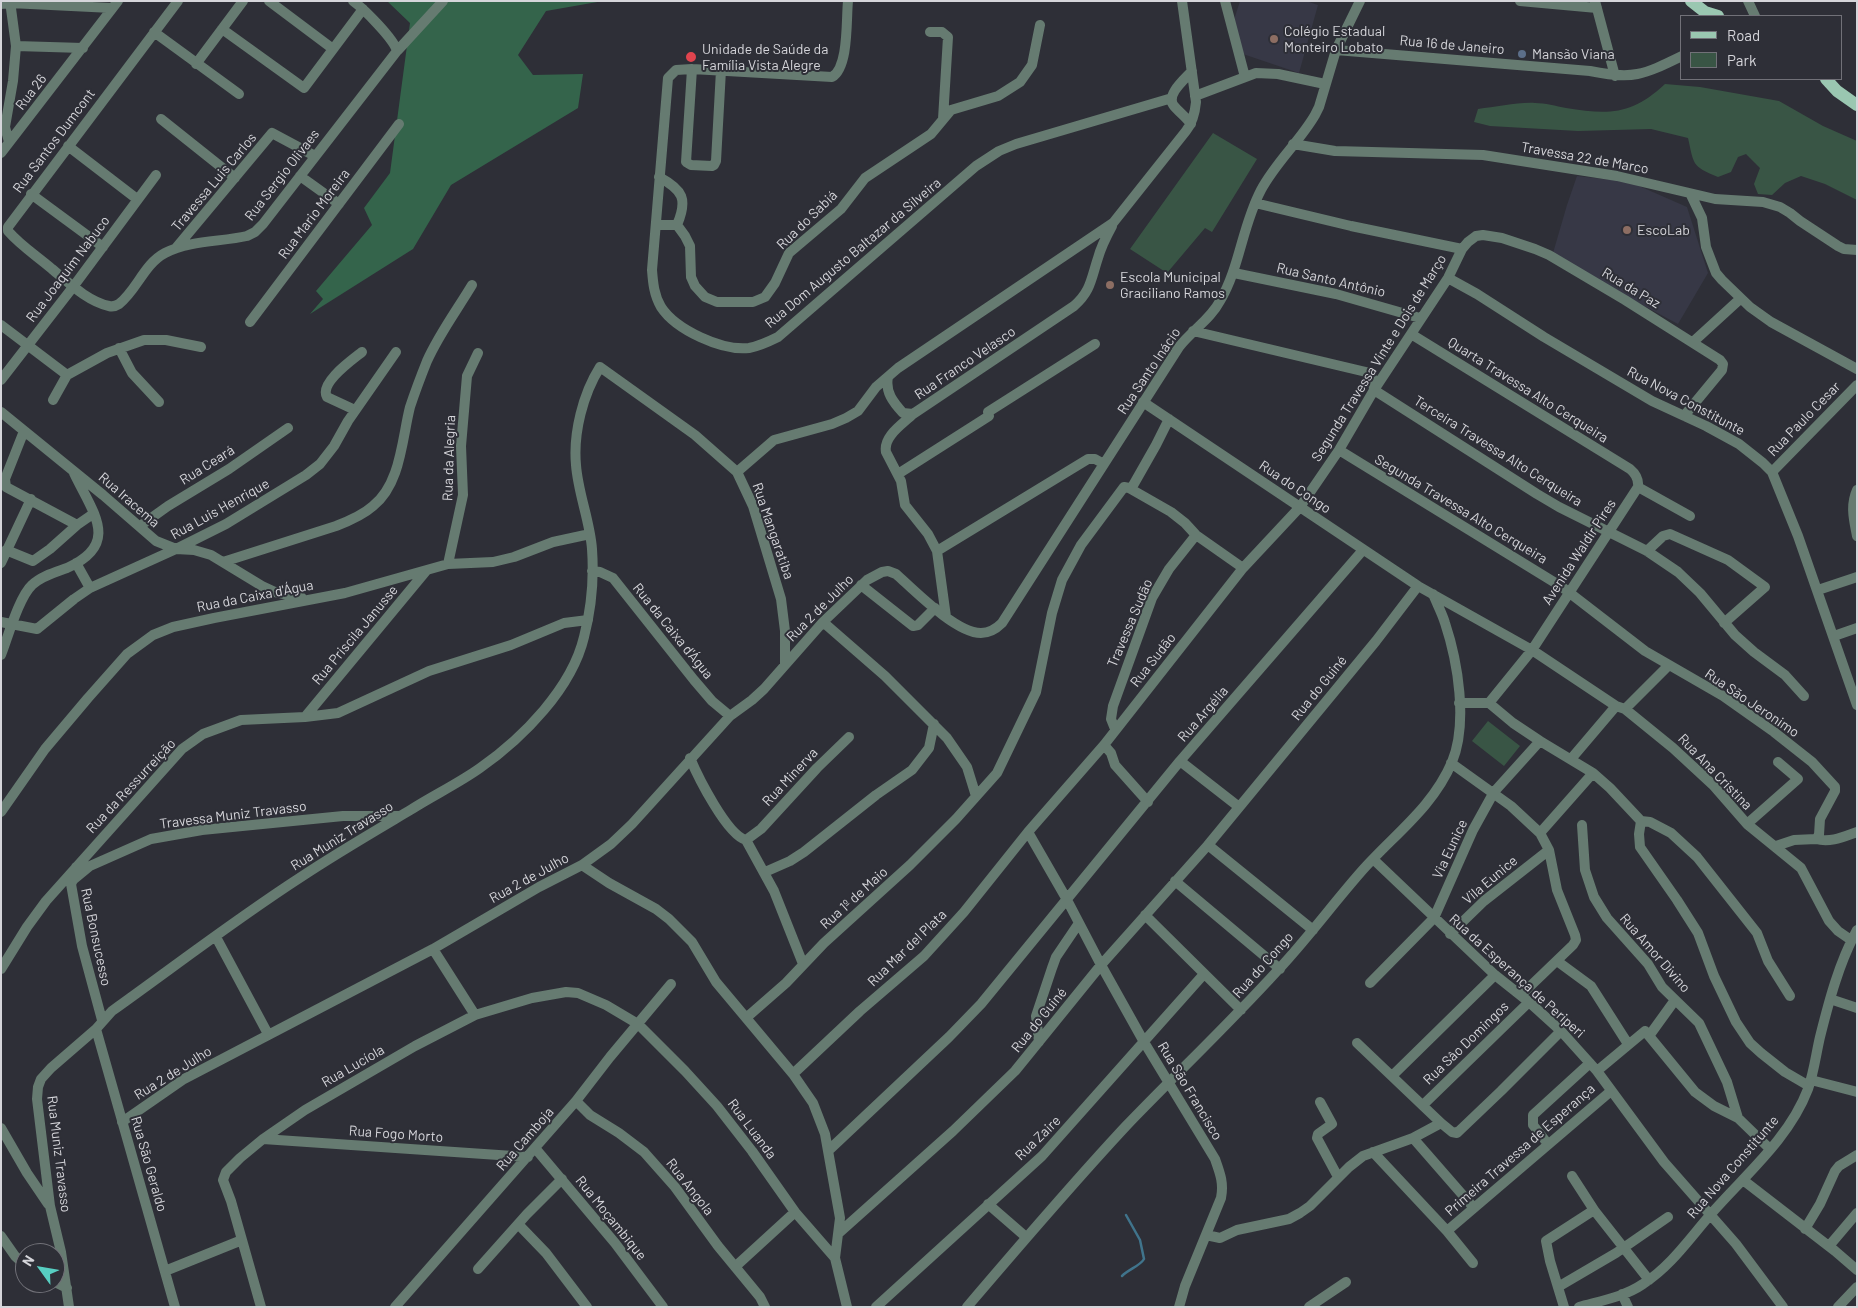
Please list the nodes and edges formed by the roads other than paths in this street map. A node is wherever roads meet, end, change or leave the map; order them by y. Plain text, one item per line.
1 (178, 1) edge
2 (243, 1) edge
3 (269, 1) edge
4 (353, 1) edge
5 (443, 1) edge
6 (848, 1) edge
7 (1182, 1) edge
8 (1225, 1) edge
9 (1360, 1) edge
10 (1520, 1) edge
11 (1691, 1) edge
12 (1748, 1) edge
13 (7, 3) edge
14 (115, 5) edge
15 (1596, 5) edge
16 (363, 8) junction
17 (1715, 15) edge
18 (1755, 15) edge
19 (1040, 25) dead end
20 (222, 29) junction
21 (154, 32) junction
22 (930, 32) dead end
23 (16, 46) junction
24 (83, 48) junction
25 (333, 49) junction
26 (398, 50) junction
27 (1336, 50) junction
28 (1680, 57) edge
29 (196, 64) junction
30 (692, 69) junction
31 (721, 70) junction
32 (1192, 71) junction
33 (1245, 76) junction
34 (1615, 76) junction
35 (1827, 80) edge
36 (1326, 84) junction
37 (239, 94) dead end
38 (1173, 95) junction
39 (1195, 96) junction
40 (1857, 105) edge
41 (1180, 109) junction
42 (161, 119) dead end
43 (943, 119) junction
44 (399, 124) dead end
45 (1191, 124) junction
46 (3, 126) edge
47 (9, 142) junction
48 (1293, 144) junction
49 (68, 146) junction
50 (1, 153) edge
51 (314, 156) junction
52 (156, 175) dead end
53 (300, 176) junction
54 (659, 177) junction
55 (235, 178) junction
56 (31, 194) junction
57 (1691, 195) junction
58 (137, 200) junction
59 (1255, 203) junction
60 (339, 204) junction
61 (1113, 223) junction
62 (656, 225) junction
63 (676, 225) junction
64 (103, 246) junction
65 (176, 248) junction
66 (1462, 250) junction
67 (1857, 250) edge
68 (1234, 273) junction
69 (1448, 278) junction
70 (472, 285) dead end
71 (73, 287) junction
72 (124, 299) joint
73 (1740, 299) junction
74 (1420, 318) junction
75 (250, 322) dead end
76 (1, 325) edge
77 (1193, 332) junction
78 (1411, 334) junction
79 (1693, 342) junction
80 (1094, 344) dead end
81 (26, 346) junction
82 (201, 346) dead end
83 (118, 348) junction
84 (362, 352) dead end
85 (396, 352) dead end
86 (478, 353) dead end
87 (1857, 369) edge
88 (3, 373) edge
89 (67, 375) junction
90 (615, 377) joint
91 (888, 377) junction
92 (1374, 390) junction
93 (1855, 391) edge
94 (53, 400) dead end
95 (159, 402) dead end
96 (1143, 402) junction
97 (355, 410) junction
98 (1, 412) edge
99 (913, 414) junction
100 (1684, 416) junction
101 (1169, 419) junction
102 (288, 428) dead end
103 (24, 431) junction
104 (1339, 450) junction
105 (1104, 464) junction
106 (72, 470) junction
107 (737, 472) junction
108 (1772, 472) junction
109 (898, 474) junction
110 (1638, 487) junction
111 (1126, 489) junction
112 (1857, 490) edge
113 (31, 499) junction
114 (1300, 507) junction
115 (93, 514) junction
116 (1690, 516) dead end
117 (77, 525) junction
118 (140, 526) junction
119 (1609, 532) junction
120 (590, 534) junction
121 (1196, 536) junction
122 (1857, 536) edge
123 (6, 550) junction
124 (176, 550) junction
125 (1363, 550) junction
126 (937, 551) junction
127 (1646, 551) junction
128 (223, 562) junction
129 (1, 563) edge
130 (76, 563) junction
131 (448, 564) junction
132 (1243, 568) junction
133 (426, 571) junction
134 (592, 571) junction
135 (882, 572) joint
136 (1857, 577) edge
137 (861, 586) junction
138 (1418, 586) junction
139 (90, 588) junction
140 (1818, 590) junction
141 (1568, 592) junction
142 (1433, 594) junction
143 (310, 600) junction
144 (935, 608) junction
145 (946, 617) junction
146 (588, 620) junction
147 (823, 622) junction
148 (6, 623) edge
149 (1724, 623) junction
150 (1857, 628) edge
151 (1834, 636) junction
152 (1532, 650) junction
153 (1, 655) edge
154 (785, 664) junction
155 (1668, 666) junction
156 (1853, 677) edge
157 (1804, 696) dead end
158 (1459, 703) junction
159 (1489, 704) junction
160 (1857, 704) edge
161 (1620, 708) junction
162 (730, 716) junction
163 (305, 717) junction
164 (934, 724) junction
165 (1115, 729) junction
166 (849, 737) dead end
167 (1540, 742) junction
168 (1104, 745) junction
169 (690, 758) junction
170 (1571, 759) junction
171 (1180, 762) junction
172 (1778, 762) dead end
173 (1451, 763) junction
174 (1593, 773) junction
175 (1494, 792) junction
176 (976, 796) junction
177 (1148, 802) junction
178 (1239, 807) junction
179 (1, 812) edge
180 (400, 816) junction
181 (1641, 821) junction
182 (1747, 824) junction
183 (1582, 825) dead end
184 (1028, 832) junction
185 (1857, 832) edge
186 (1540, 833) junction
187 (749, 839) junction
188 (1816, 839) junction
189 (1208, 845) junction
190 (1776, 846) junction
191 (1549, 850) junction
192 (1373, 859) junction
193 (582, 865) junction
194 (90, 866) junction
195 (76, 867) junction
196 (765, 872) junction
197 (1175, 880) junction
198 (1066, 898) junction
199 (1145, 915) junction
200 (1434, 918) junction
201 (1079, 922) junction
202 (1313, 930) junction
203 (1857, 930) edge
204 (1450, 934) junction
205 (216, 937) junction
206 (1852, 940) junction
207 (433, 949) junction
208 (1556, 961) junction
209 (803, 964) junction
210 (1101, 965) junction
211 (1, 969) edge
212 (1280, 969) junction
213 (1204, 974) junction
214 (1495, 975) junction
215 (1370, 983) dead end
216 (671, 984) dead end
217 (1790, 996) dead end
218 (1525, 998) junction
219 (1830, 999) junction
220 (1675, 1000) junction
221 (1856, 1005) edge
222 (1241, 1010) junction
223 (475, 1015) junction
224 (746, 1018) junction
225 (638, 1024) junction
226 (99, 1025) junction
227 (1561, 1031) junction
228 (268, 1034) junction
229 (1649, 1036) junction
230 (1039, 1042) junction
231 (1144, 1042) junction
232 (1358, 1043) dead end
233 (1628, 1044) junction
234 (1590, 1063) junction
235 (1597, 1071) junction
236 (793, 1074) junction
237 (1392, 1076) junction
238 (1168, 1083) junction
239 (1810, 1083) junction
240 (1611, 1090) junction
241 (1857, 1092) edge
242 (576, 1101) junction
243 (1320, 1102) dead end
244 (1423, 1105) junction
245 (1738, 1118) junction
246 (122, 1122) junction
247 (1441, 1123) junction
248 (3, 1134) edge
249 (1412, 1138) junction
250 (262, 1139) junction
251 (1548, 1144) junction
252 (535, 1148) junction
253 (1770, 1149) junction
254 (828, 1151) junction
255 (1372, 1152) junction
256 (1857, 1155) edge
257 (528, 1157) junction
258 (1572, 1176) dead end
259 (1338, 1178) junction
260 (562, 1179) junction
261 (1743, 1180) junction
262 (988, 1204) junction
263 (50, 1206) junction
264 (1474, 1208) junction
265 (1594, 1210) junction
266 (795, 1212) junction
267 (1857, 1213) edge
268 (1710, 1214) junction
269 (1668, 1217) dead end
270 (518, 1224) junction
271 (1805, 1228) junction
272 (1447, 1231) junction
273 (840, 1232) junction
274 (1206, 1235) junction
275 (1, 1236) edge
276 (1026, 1237) junction
277 (242, 1240) junction
278 (1829, 1246) junction
279 (1623, 1249) junction
280 (15, 1255) edge
281 (835, 1258) junction
282 (1473, 1263) dead end
283 (736, 1266) junction
284 (478, 1269) dead end
285 (1857, 1270) edge
286 (165, 1271) junction
287 (1649, 1280) junction
288 (1346, 1282) dead end
289 (1558, 1287) junction
290 (1857, 1287) edge
291 (67, 1288) joint
292 (1622, 1294) junction
293 (68, 1307) edge
294 (175, 1307) edge
295 (261, 1307) edge
296 (395, 1307) edge
297 (587, 1307) edge
298 (663, 1307) edge
299 (765, 1307) edge
300 (847, 1307) edge
301 (876, 1307) edge
302 (967, 1307) edge
303 (1179, 1307) edge
304 (1309, 1307) edge
305 (1564, 1307) edge
306 (1579, 1307) edge
307 (1628, 1307) edge
308 (1782, 1307) edge
309 (1838, 1307) edge

1 - 21 street, Rua Santos Dumcont
2 - 20 street
3 - 25 street
4 - 16 street
5 - 26 street, Rua Sergio Olivaes
6 - 31 street
7 - 32 street, Rua Franco Velasco
8 - 33 street
9 - 27 street, Rua Santo Inácio
10 - 15 street
11 - 17 main road
12 - 18 street
13 - 14 street
13 - 23 street
14 - 24 street, Rua 26
15 - 34 street
16 - 25 street
16 - 26 street
19 - 43 street, Rua do Sabiá
20 - 25 street
20 - 29 street
21 - 29 street
21 - 49 street, Rua Santos Dumcont
22 - 43 street
23 - 24 street
23 - 46 street
24 - 47 street, Rua 26
26 - 51 street, Rua Sergio Olivaes
27 - 34 street, Rua 16 de Janeiro
27 - 36 street, Rua Santo Inácio
28 - 34 street, Rua 16 de Janeiro
29 - 37 street
30 - 31 street
30 - 31 street
30 - 54 street, Rua Dom Augusto Baltazar da Silveira
32 - 38 street
32 - 39 street, Rua Franco Velasco
33 - 36 street
33 - 39 street
35 - 40 main road
36 - 48 street, Rua Santo Inácio
38 - 39 street
38 - 41 street
38 - 62 street, Rua Dom Augusto Baltazar da Silveira
39 - 41 street
39 - 45 street, Rua Franco Velasco
41 - 45 street
42 - 55 street
43 - 63 street, Rua do Sabiá
44 - 60 street, Rua Mario Moreira
45 - 61 street, Rua Franco Velasco
46 - 47 street
47 - 50 street, Rua 26
48 - 57 street, Travessa 22 de Marco
48 - 59 street, Rua Santo Inácio
49 - 56 street, Rua Santos Dumcont
49 - 58 street
51 - 53 street, Rua Sergio Olivaes
51 - 55 street, Travessa Luis Carlos
52 - 58 street, Rua Joaquim Nabuco
53 - 60 street
53 - 65 street, Rua Sergio Olivaes
54 - 62 street, Rua Dom Augusto Baltazar da Silveira
54 - 63 street
55 - 65 street, Travessa Luis Carlos
56 - 64 street
56 - 71 street, Rua Santos Dumcont
57 - 67 street, Travessa 22 de Marco
57 - 73 street
58 - 64 street, Rua Joaquim Nabuco
59 - 66 street, Segunda Travessa Vinte e Dois de Março
59 - 68 street, Rua Santo Inácio
60 - 75 street, Rua Mario Moreira
61 - 91 street, Rua Franco Velasco
61 - 99 street, Rua Franco Velasco
62 - 63 street
64 - 71 street, Rua Joaquim Nabuco
65 - 72 street, Rua Sergio Olivaes
66 - 69 street, Segunda Travessa Vinte e Dois de Março
66 - 79 street, Rua da Paz
68 - 74 street, Rua Santo Antônio
68 - 77 street, Rua Santo Inácio
69 - 74 street, Segunda Travessa Vinte e Dois de Março
69 - 100 street, Rua Nova Constitunte
70 - 128 street
71 - 72 street, Rua Santos Dumcont
71 - 81 street, Rua Joaquim Nabuco
73 - 79 street
73 - 87 street
74 - 78 street, Segunda Travessa Vinte e Dois de Março
76 - 81 street
77 - 92 street
77 - 96 street, Rua Santo Inácio
78 - 92 street, Segunda Travessa Vinte e Dois de Março
78 - 110 street, Quarta Travessa Alto Cerqueira
79 - 100 street, Rua da Paz
80 - 109 street
81 - 88 street, Rua Joaquim Nabuco
81 - 89 street
82 - 83 street
83 - 89 street
83 - 95 street
84 - 97 street
85 - 97 street, Rua Luis Henrique
86 - 131 street, Rua da Alegria
89 - 94 street
90 - 107 street, Rua Mangaratiba
90 - 120 street, Rua Muniz Travasso
91 - 99 street, Rua Franco Velasco
91 - 107 street
92 - 104 street, Segunda Travessa Vinte e Dois de Março
92 - 119 street, Terceira Travessa Alto Cerqueira
93 - 108 street, Rua Paulo Cesar
96 - 101 street, Rua do Congo
96 - 105 street, Rua Santo Inácio
97 - 124 street, Rua Luis Henrique
98 - 103 street, Rua Iracema
99 - 109 street
100 - 108 street, Rua Nova Constitunte
101 - 111 street, Rua 1º de Maio
101 - 114 street, Rua do Congo
102 - 118 street, Rua Ceará
103 - 106 street, Rua Iracema
103 - 113 street
104 - 114 street, Segunda Travessa Vinte e Dois de Março
104 - 141 street, Segunda Travessa Alto Cerqueira
105 - 126 street
105 - 145 street, Rua Santo Inácio
106 - 115 street
106 - 118 street, Rua Iracema
107 - 154 street, Rua Mangaratiba
108 - 140 street, Rua Nova Constitunte
109 - 126 street
110 - 116 street
110 - 119 street, Avenida Waldir Pires
111 - 121 street
111 - 176 street, Rua 1º de Maio
112 - 122 street
113 - 117 street
113 - 123 street
114 - 125 street, Rua do Congo
114 - 132 street, Rua Sudão
115 - 117 street
115 - 130 street
117 - 123 street
118 - 124 street, Rua Iracema
119 - 127 street, Terceira Travessa Alto Cerqueira
119 - 141 street, Avenida Waldir Pires
120 - 131 street, Rua da Caixa d'Água
120 - 134 street, Rua Muniz Travasso
121 - 132 street
121 - 165 street, Travessa Sudão
123 - 129 street
124 - 128 street, Rua Iracema
124 - 139 street, Rua Luis Henrique
125 - 138 street, Rua do Congo
125 - 171 street, Rua Argélia
126 - 145 street
127 - 149 street, Terceira Travessa Alto Cerqueira
127 - 149 street
128 - 143 street, Rua Iracema
130 - 139 street
130 - 148 street
131 - 133 street, Rua da Caixa d'Água
132 - 165 street, Rua Sudão
133 - 143 street, Rua da Caixa d'Água
133 - 163 street, Rua Priscila Janusse
134 - 146 street, Rua Muniz Travasso
134 - 162 street, Rua da Caixa d'Água
135 - 137 street, Rua 2 de Julho
135 - 144 street, Rua Santo Inácio
136 - 140 street
137 - 144 street
137 - 147 street, Rua 2 de Julho
138 - 142 street, Rua do Congo
138 - 178 street, Rua do Guiné
139 - 148 street, Rua Luis Henrique
140 - 151 street, Rua Nova Constitunte
141 - 152 street, Avenida Waldir Pires
141 - 155 street, Rua São Jeronimo
142 - 152 street, Rua do Congo
142 - 158 street, Rua do Congo
143 - 179 street, Rua da Caixa d'Água
144 - 145 street, Rua Santo Inácio
146 - 163 street, Rua da Ressurreição
146 - 180 street, Rua Muniz Travasso
147 - 154 street, Rua 2 de Julho
147 - 164 street
148 - 153 street
149 - 157 street, Terceira Travessa Alto Cerqueira
150 - 151 street
151 - 156 street, Rua Nova Constitunte
152 - 159 street, Avenida Waldir Pires
152 - 161 street, Rua Ana Cristina
154 - 162 street, Rua 2 de Julho
155 - 161 street
155 - 188 street, Rua São Jeronimo
156 - 160 street, Rua Nova Constitunte
158 - 159 street
158 - 173 street, Rua do Congo
159 - 167 street
161 - 170 street
161 - 182 street, Rua Ana Cristina
162 - 169 street, Rua 2 de Julho
163 - 195 street, Rua da Ressurreição
164 - 176 street
164 - 196 street
165 - 168 street, Rua Sudão
166 - 187 street, Rua Minerva
167 - 170 street
167 - 175 street, Via Eunice
168 - 177 street
168 - 184 street, Rua Sudão
169 - 187 street
169 - 193 street, Rua 2 de Julho
170 - 174 street
171 - 177 street, Rua Argélia
171 - 178 street
172 - 182 street
173 - 175 street
173 - 192 street, Rua do Congo
174 - 181 street
174 - 186 street
175 - 186 street
175 - 200 street, Via Eunice
176 - 209 street, Rua 1º de Maio
177 - 198 street, Rua Argélia
178 - 189 street, Rua do Guiné
180 - 194 street, Travessa Muniz Travasso
180 - 205 street, Rua Muniz Travasso
181 - 217 street
181 - 239 street
182 - 190 street, Rua Ana Cristina
183 - 220 street, Rua Amor Divino
184 - 198 street, Rua São Francisco
184 - 236 street, Rua Mar del Plata
185 - 188 street
186 - 191 street
187 - 196 street
188 - 190 street
189 - 197 street, Rua do Guiné
189 - 202 street
190 - 206 street, Rua Ana Cristina
191 - 204 street, Vila Eunice
191 - 208 street, Rua Sâo Domingos
192 - 200 street, Rua da Esperança de Periperi
192 - 202 street, Rua do Congo
193 - 207 street, Rua 2 de Julho
193 - 224 street
194 - 195 street, Travessa Muniz Travasso
194 - 226 street, Rua Bonsucesso
195 - 211 street, Rua da Ressurreição
196 - 209 street
197 - 199 street, Rua do Guiné
197 - 212 street
198 - 201 street, Rua São Francisco
198 - 254 street
199 - 210 street, Rua do Guiné
199 - 213 street
200 - 204 street, Rua da Esperança de Periperi
200 - 215 street
201 - 210 street, Rua São Francisco
201 - 230 street
202 - 212 street, Rua do Congo
203 - 206 street, Rua Nova Constitunte
204 - 214 street, Rua da Esperança de Periperi
205 - 226 street, Rua Muniz Travasso
205 - 228 street
206 - 219 street, Rua Nova Constitunte
207 - 223 street
207 - 228 street, Rua 2 de Julho
208 - 218 street, Rua Sâo Domingos
208 - 233 street
209 - 224 street, Rua 1º de Maio
210 - 230 street, Rua do Guiné
210 - 231 street, Rua São Francisco
212 - 222 street, Rua do Congo
213 - 222 street
213 - 231 street, Rua Zaire
214 - 218 street, Rua da Esperança de Periperi
214 - 237 street
216 - 225 street, Rua Camboja
218 - 227 street, Rua da Esperança de Periperi
218 - 244 street, Rua Sâo Domingos
219 - 221 street
219 - 239 street, Rua Nova Constitunte
220 - 229 street
220 - 245 street, Rua Amor Divino
222 - 238 street, Rua do Congo
223 - 225 street, Rua Lucíola
223 - 250 street, Rua Lucíola
224 - 236 street
225 - 242 street, Rua Camboja
225 - 266 street, Rua Luanda
226 - 246 street, Rua São Geraldo
226 - 263 street, Rua Muniz Travasso
227 - 234 street, Rua da Esperança de Periperi
227 - 247 street
228 - 246 street, Rua 2 de Julho
229 - 233 street
229 - 245 street, Rua Amor Divino
230 - 273 street, Rua do Guiné
231 - 238 street, Rua São Francisco
231 - 262 street, Rua Zaire
232 - 237 street
233 - 235 street
234 - 235 street, Rua da Esperança de Periperi
234 - 251 street
235 - 240 street, Rua da Esperança de Periperi
236 - 254 street
237 - 244 street
238 - 274 street, Rua São Francisco
238 - 276 street, Rua do Congo
239 - 241 street
239 - 253 street, Rua Nova Constitunte
240 - 251 street, Primeira Travessa de Esperança
240 - 268 street, Rua da Esperança de Periperi
242 - 252 street, Rua Camboja
242 - 283 street, Rua Angola
243 - 259 street
244 - 247 street
245 - 253 street, Rua Amor Divino
246 - 286 street, Rua São Geraldo
247 - 249 street
248 - 263 street
249 - 255 street
249 - 264 street
250 - 257 street, Rua Fogo Morto
250 - 277 street, Rua Lucíola
251 - 264 street, Primeira Travessa de Esperança
252 - 257 street, Rua Camboja
252 - 260 street, Rua Moçambique
253 - 261 street, Rua Nova Constitunte
254 - 273 street
255 - 259 street
255 - 272 street
256 - 271 street
257 - 296 street, Rua Camboja
258 - 265 street
259 - 274 street
260 - 270 street
260 - 298 street, Rua Moçambique
261 - 268 street, Rua Nova Constitunte
261 - 271 street
262 - 276 street
262 - 301 street, Rua Zaire
263 - 291 street, Rua Muniz Travasso
264 - 272 street, Primeira Travessa de Esperança
265 - 279 street
265 - 289 street
266 - 281 street, Rua Luanda
266 - 283 street
267 - 278 street
268 - 287 street, Rua Nova Constitunte
268 - 308 street, Rua da Esperança de Periperi
269 - 279 street
270 - 284 street
270 - 297 street
271 - 278 street
272 - 282 street
273 - 281 street
274 - 303 street, Rua São Francisco
275 - 280 street
276 - 302 street, Rua do Congo
277 - 286 street
277 - 295 street, Rua Lucíola
278 - 285 street
279 - 287 street
279 - 289 street
281 - 300 street
283 - 299 street, Rua Angola
286 - 294 street, Rua São Geraldo
287 - 292 street, Rua Nova Constitunte
288 - 304 street
289 - 305 street
290 - 309 street
291 - 293 street, Rua Muniz Travasso
292 - 306 street, Rua Nova Constitunte
292 - 307 street

